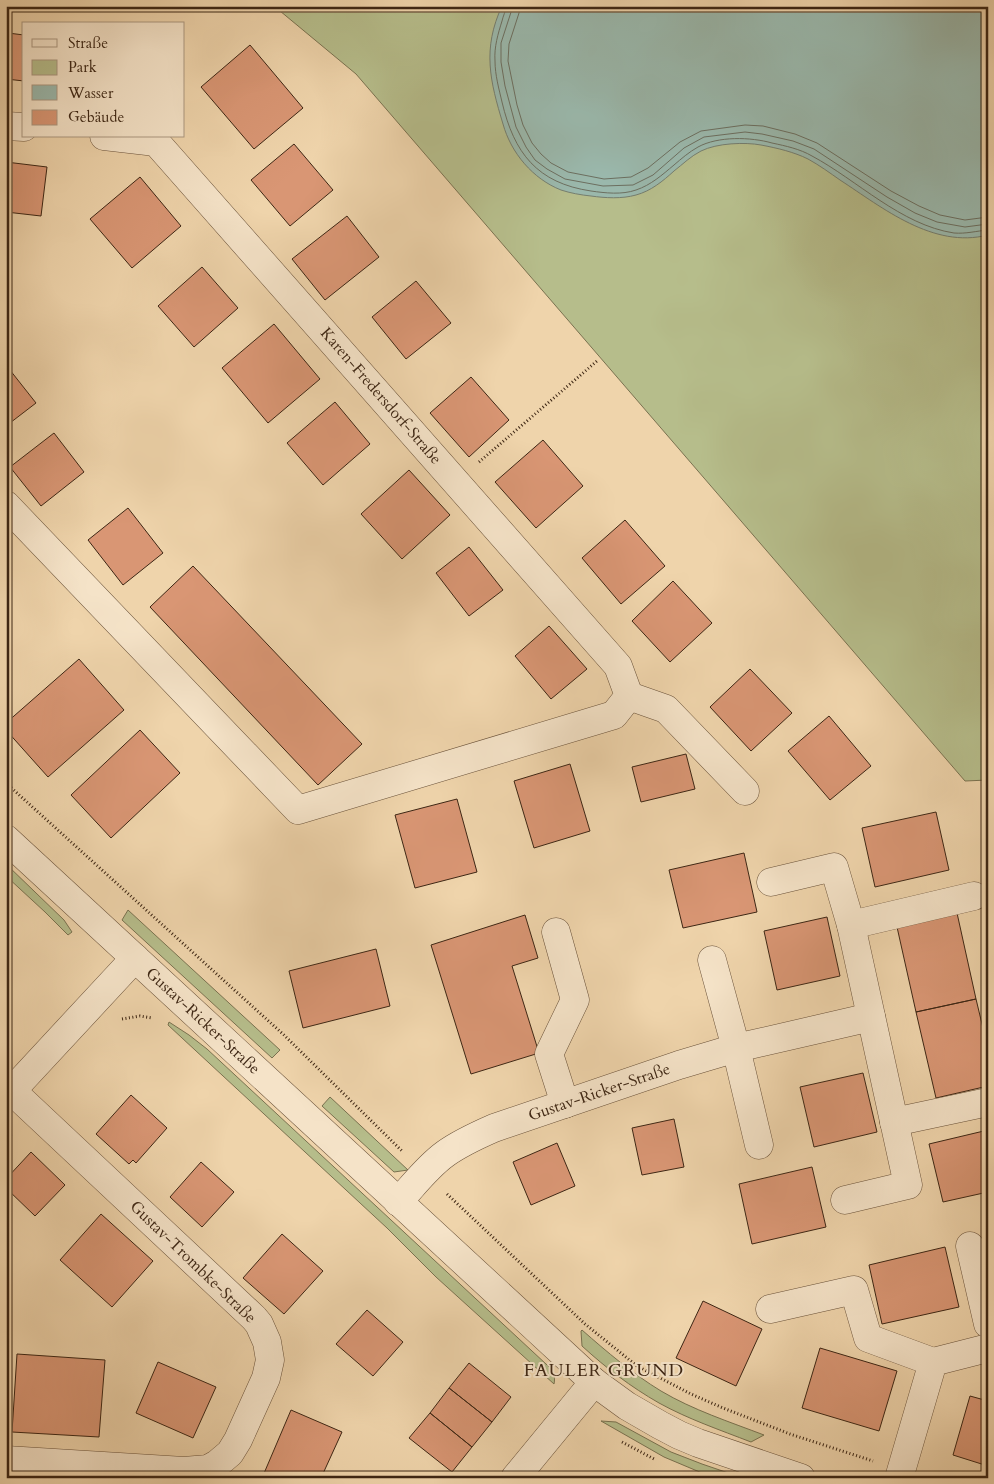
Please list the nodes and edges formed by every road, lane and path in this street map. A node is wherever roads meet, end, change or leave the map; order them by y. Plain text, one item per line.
1 (6, 126) edge
2 (22, 127) edge
3 (121, 138) edge
4 (597, 361) dead end
5 (456, 482) junction
6 (6, 505) edge
7 (629, 696) junction
8 (745, 791) dead end
9 (6, 838) edge
10 (771, 882) dead end
11 (974, 896) dead end
12 (851, 925) junction
13 (556, 932) dead end
14 (135, 958) junction
15 (712, 960) dead end
16 (871, 1017) junction
17 (736, 1048) junction
18 (9, 1094) edge
19 (988, 1102) edge
20 (565, 1104) junction
21 (894, 1122) junction
22 (759, 1145) dead end
23 (845, 1200) dead end
24 (398, 1202) junction
25 (970, 1246) dead end
26 (770, 1309) dead end
27 (988, 1324) edge
28 (988, 1348) edge
29 (933, 1362) junction
30 (594, 1382) junction
31 (6, 1460) edge
32 (515, 1478) edge
33 (801, 1478) edge
34 (899, 1478) edge

1 - 2 street
3 - 5 street, Karen-Fredersdorf-Straße
4 - 5 path
5 - 7 street, Karen-Fredersdorf-Straße
6 - 7 street
7 - 8 street
9 - 14 street, Gustav-Ricker-Straße
10 - 12 street
11 - 12 street
12 - 16 street
13 - 20 street
14 - 18 street
14 - 24 street, Gustav-Ricker-Straße
15 - 17 street
16 - 17 street, Gustav-Ricker-Straße
16 - 21 street
17 - 20 street, Gustav-Ricker-Straße
17 - 22 street
18 - 31 street, Gustav-Trombke-Straße
19 - 21 street
20 - 24 street, Gustav-Ricker-Straße
21 - 23 street
24 - 30 street, Gustav-Ricker-Straße
25 - 27 street
26 - 29 street
28 - 29 street
29 - 34 street
30 - 32 street
30 - 33 street, Gustav-Ricker-Straße

